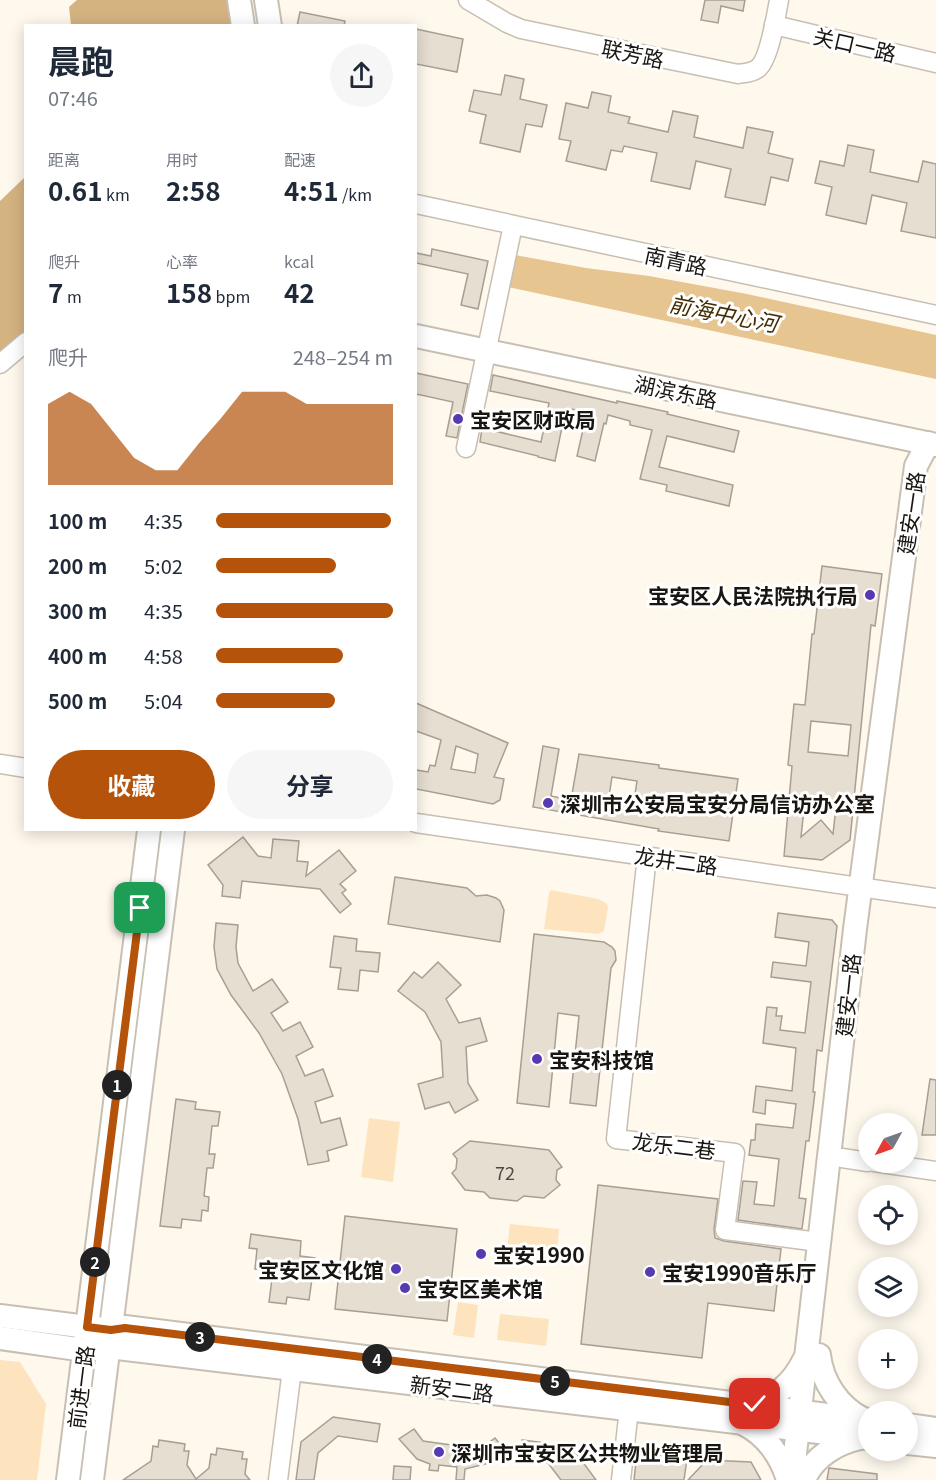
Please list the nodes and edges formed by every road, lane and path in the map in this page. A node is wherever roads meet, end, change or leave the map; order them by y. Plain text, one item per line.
1 (239, 0) edge
2 (468, 0) edge
3 (779, 0) edge
4 (266, 1) edge
5 (243, 24) edge
6 (270, 24) edge
7 (774, 25) junction
8 (936, 63) edge
9 (417, 204) edge
10 (513, 225) junction
11 (936, 315) edge
12 (417, 336) edge
13 (24, 344) edge
14 (486, 351) junction
15 (0, 364) edge
16 (932, 444) edge
17 (466, 448) dead end
18 (0, 764) edge
19 (24, 768) edge
20 (417, 823) edge
21 (149, 831) edge
22 (173, 831) edge
23 (647, 856) junction
24 (867, 889) junction
25 (936, 898) edge
26 (842, 1158) junction
27 (858, 1160) edge
28 (918, 1168) edge
29 (936, 1171) edge
30 (819, 1242) junction
31 (0, 1316) edge
32 (87, 1327) junction
33 (0, 1338) edge
34 (110, 1338) junction
35 (84, 1350) junction
36 (813, 1354) junction
37 (292, 1369) junction
38 (629, 1409) junction
39 (744, 1414) junction
40 (805, 1421) junction
41 (858, 1422) edge
42 (918, 1426) edge
43 (858, 1428) edge
44 (936, 1429) edge
45 (858, 1430) edge
46 (918, 1444) edge
47 (936, 1446) edge
48 (68, 1480) edge
49 (92, 1480) edge
50 (278, 1480) edge
51 (621, 1480) edge
52 (790, 1480) edge
53 (804, 1480) edge

1 - 5 main road
2 - 7 street, 联芳路
3 - 7 street
4 - 6 main road
7 - 8 street, 关口一路
9 - 10 street, 南青路
10 - 11 street, 南青路
10 - 14 street
12 - 14 main road, 湖滨东路
13 - 15 street
14 - 16 main road, 湖滨东路
14 - 17 street
16 - 24 main road, 建安一路
18 - 19 street
20 - 23 street, 龙井二路
21 - 32 main road, 前进一路
22 - 34 main road, 前进一路
23 - 24 street, 龙井二路
23 - 30 street, 龙乐二巷
24 - 25 street, 龙井二路
24 - 26 main road, 建安一路
24 - 30 main road, 建安一路
26 - 27 street
26 - 36 main road, 建安一路
28 - 29 street
30 - 36 main road, 建安一路
31 - 32 main road, 新安二路
32 - 34 main road, 新安二路
32 - 35 main road, 前进一路
33 - 35 main road, 新安二路
34 - 35 main road, 新安二路
34 - 37 main road, 新安二路
34 - 39 main road, 新安二路
34 - 49 main road, 前进一路
35 - 48 main road, 前进一路
36 - 39 main road
36 - 40 main road, 建安一路
36 - 41 main road
37 - 38 main road, 新安二路
37 - 50 street
38 - 39 main road, 新安二路
38 - 51 street
39 - 40 main road, 新安二路
39 - 52 main road
40 - 43 main road, 新安二路
40 - 52 main road, 建安一路
40 - 53 main road, 建安一路
42 - 44 main road
45 - 53 main road
46 - 47 main road

